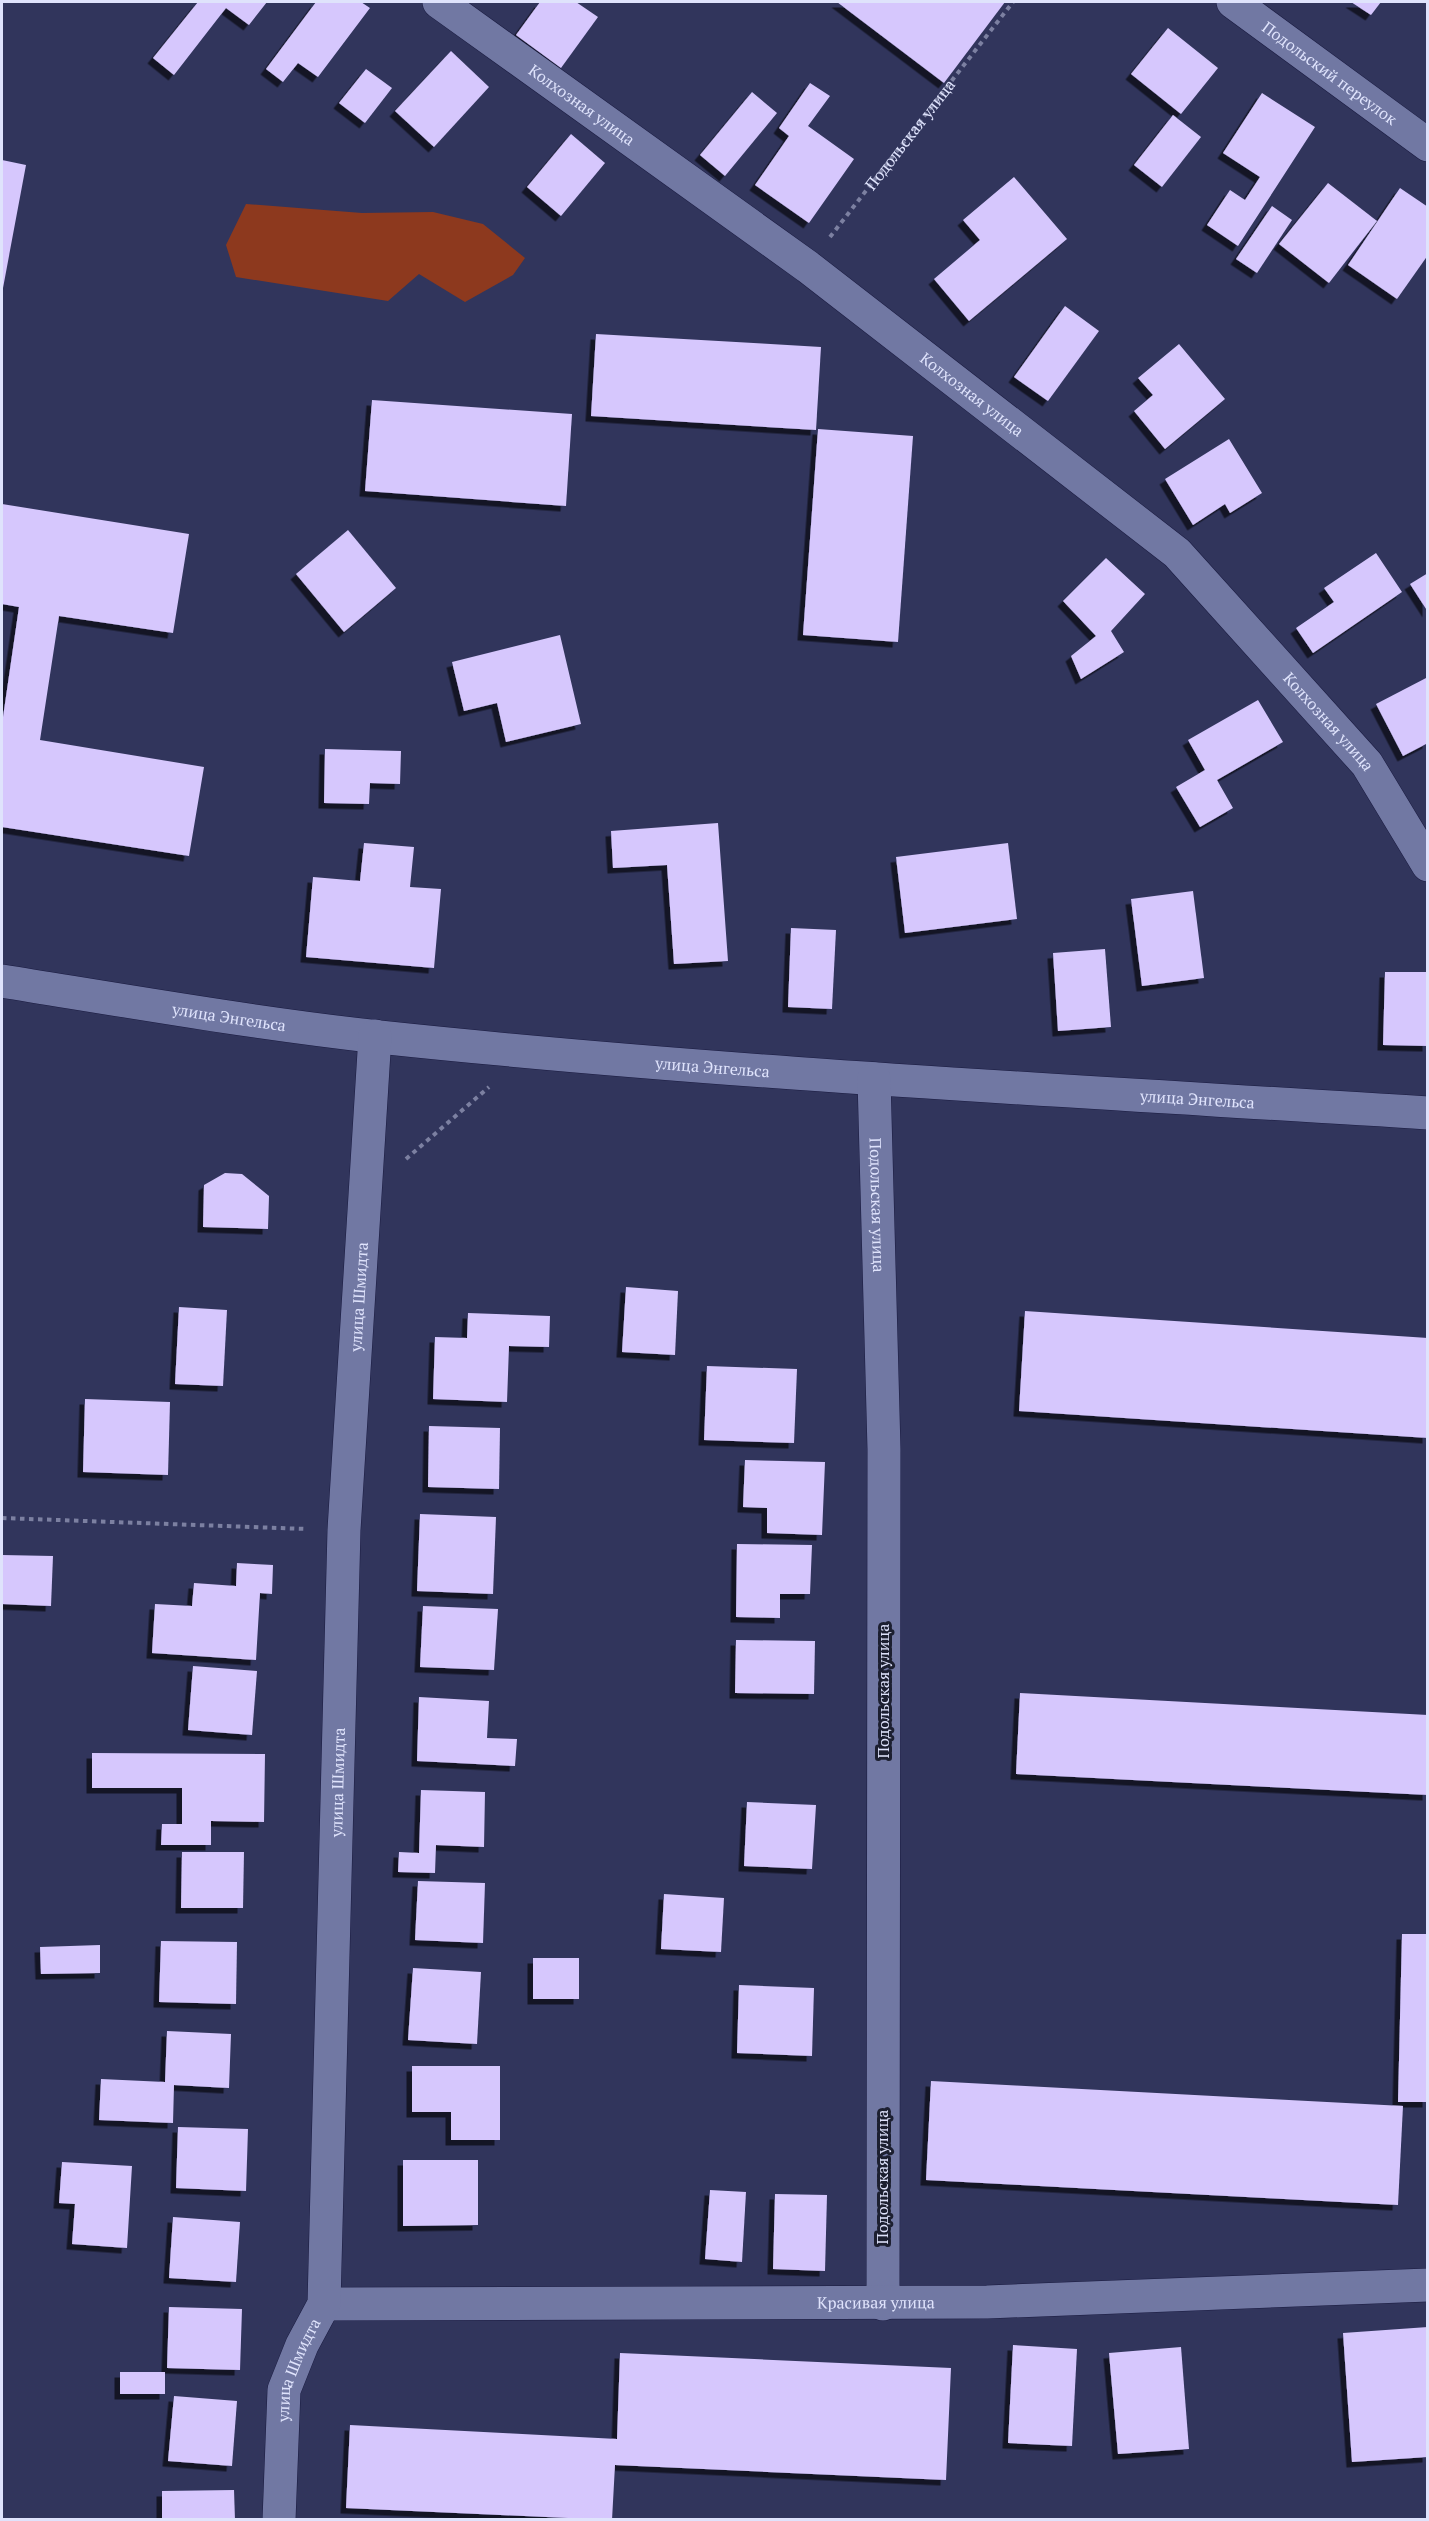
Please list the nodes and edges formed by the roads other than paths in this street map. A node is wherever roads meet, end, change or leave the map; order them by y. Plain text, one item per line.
1 (439, 2) edge
2 (1233, 2) edge
3 (1428, 145) edge
4 (1428, 866) edge
5 (2, 981) edge
6 (375, 1036) junction
7 (874, 1079) junction
8 (1428, 1113) edge
9 (1428, 2285) edge
10 (324, 2304) junction
11 (883, 2304) junction
12 (279, 2520) edge

1 - 4 street, Колхозная улица
2 - 3 street, Подольский переулок
5 - 6 street, улица Энгельса
6 - 7 street, улица Энгельса
6 - 10 street, улица Шмидта
7 - 8 street, улица Энгельса
7 - 11 street, Подольская улица
9 - 11 street, Красивая улица
10 - 11 street, Красивая улица
10 - 12 street, улица Шмидта

